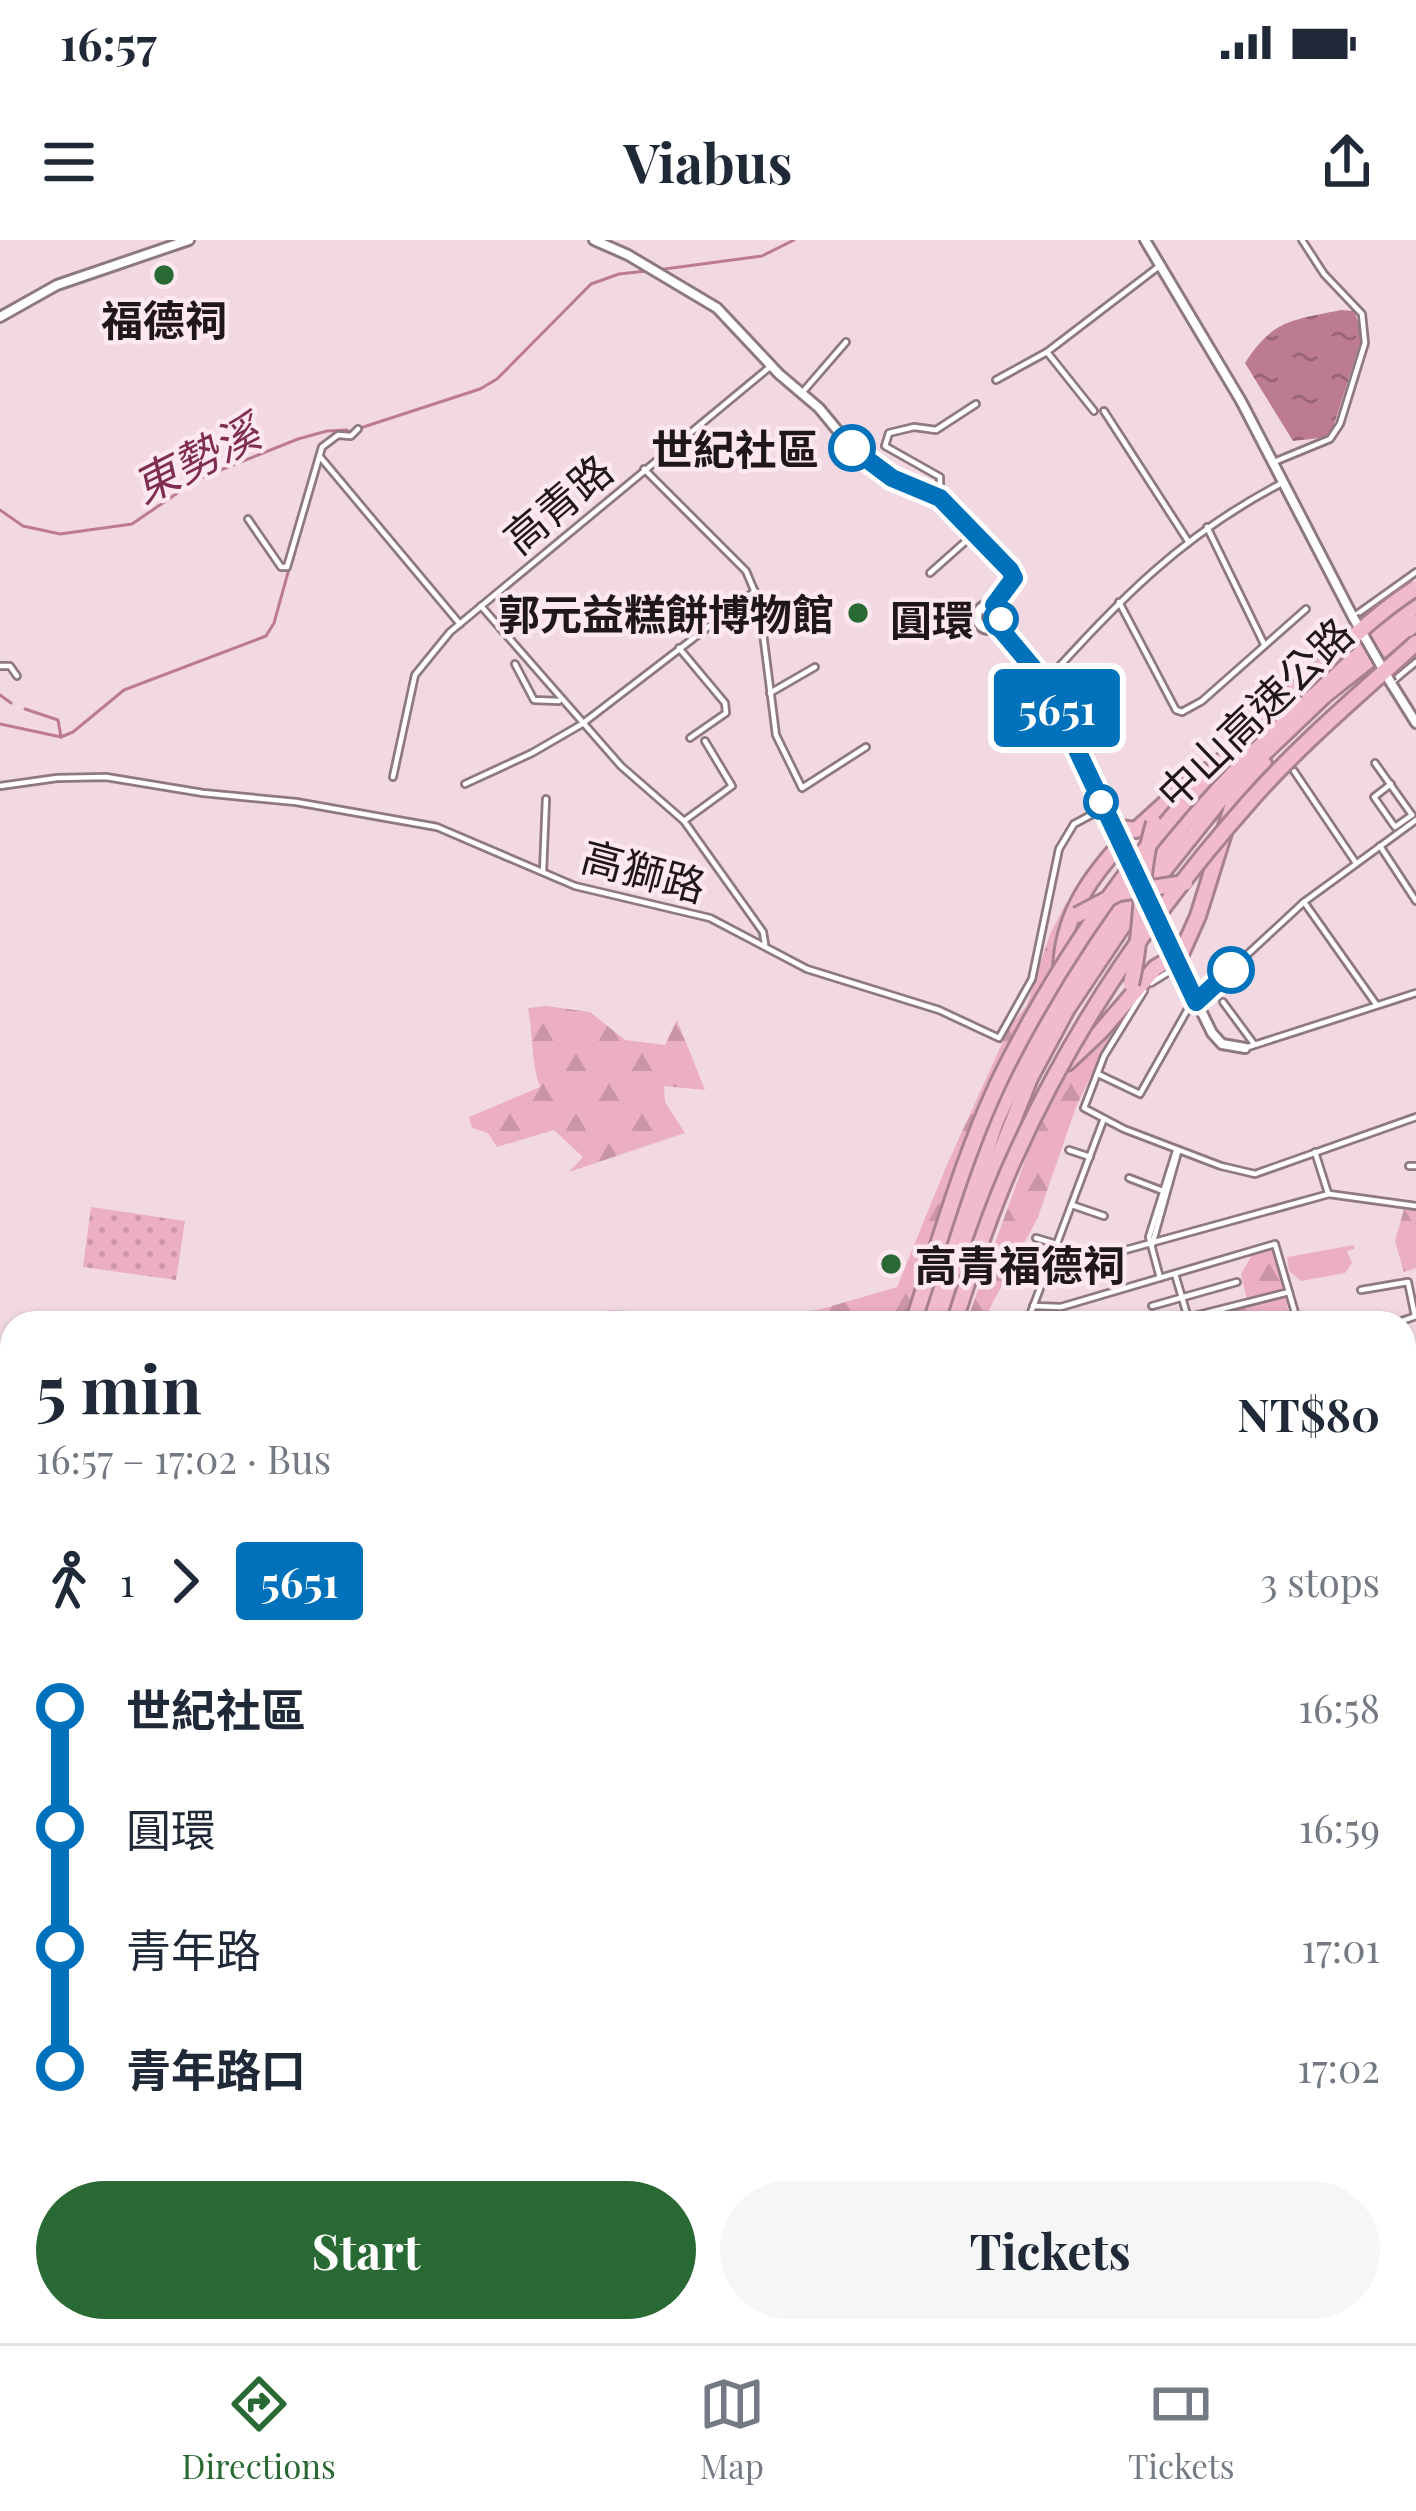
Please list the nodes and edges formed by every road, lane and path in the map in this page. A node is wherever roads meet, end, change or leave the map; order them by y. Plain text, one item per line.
1 (189, 240) edge
2 (594, 240) edge
3 (1145, 240) edge
4 (1302, 240) edge
5 (1159, 267) junction
6 (0, 317) edge
7 (846, 343) dead end
8 (1047, 352) junction
9 (771, 366) junction
10 (996, 380) dead end
11 (801, 394) junction
12 (976, 404) dead end
13 (1094, 411) dead end
14 (1104, 411) dead end
15 (358, 428) dead end
16 (319, 456) junction
17 (1272, 463) junction
18 (644, 469) junction
19 (1282, 482) junction
20 (940, 498) junction
21 (248, 519) dead end
22 (1207, 527) junction
23 (975, 533) junction
24 (1188, 541) junction
25 (931, 572) dead end
26 (1416, 572) edge
27 (1416, 588) edge
28 (754, 591) junction
29 (1119, 602) junction
30 (994, 605) junction
31 (481, 606) junction
32 (1416, 606) edge
33 (1306, 609) dead end
34 (1353, 617) junction
35 (1416, 623) edge
36 (460, 624) junction
37 (998, 626) junction
38 (1416, 643) edge
39 (1264, 644) junction
40 (679, 648) junction
41 (1416, 662) edge
42 (514, 664) dead end
43 (0, 666) edge
44 (815, 667) dead end
45 (17, 676) dead end
46 (1045, 682) junction
47 (1391, 683) junction
48 (1317, 686) junction
49 (770, 693) junction
50 (563, 701) junction
51 (1316, 704) junction
52 (1416, 723) edge
53 (582, 724) junction
54 (690, 738) dead end
55 (705, 740) dead end
56 (866, 747) dead end
57 (1375, 763) dead end
58 (1294, 771) dead end
59 (393, 777) dead end
60 (464, 784) dead end
61 (1390, 784) junction
62 (0, 786) edge
63 (546, 799) dead end
64 (1165, 803) junction
65 (1104, 808) junction
66 (1414, 818) edge
67 (684, 821) junction
68 (1112, 827) junction
69 (1120, 844) junction
70 (1379, 846) junction
71 (1214, 855) junction
72 (1356, 863) junction
73 (543, 872) junction
74 (1142, 890) junction
75 (1416, 901) edge
76 (1304, 902) junction
77 (1072, 920) junction
78 (765, 944) junction
79 (1178, 964) junction
80 (1129, 990) junction
81 (1416, 993) edge
82 (1195, 1000) junction
83 (1223, 1002) dead end
84 (1376, 1004) junction
85 (1034, 1043) junction
86 (1250, 1046) junction
87 (1098, 1074) junction
88 (1416, 1117) edge
89 (1104, 1119) junction
90 (1069, 1150) dead end
91 (1178, 1150) junction
92 (1315, 1152) junction
93 (1090, 1157) junction
94 (1130, 1178) dead end
95 (1163, 1191) junction
96 (1329, 1194) junction
97 (1072, 1205) junction
98 (1416, 1206) edge
99 (977, 1211) junction
100 (1104, 1216) dead end
101 (1036, 1238) dead end
102 (1058, 1244) junction
103 (1152, 1244) junction
104 (1174, 1274) junction
105 (1160, 1277) junction
106 (1237, 1282) dead end
107 (1361, 1290) dead end
108 (1289, 1292) junction
109 (1182, 1298) junction
110 (1033, 1306) junction
111 (1152, 1306) dead end
112 (917, 1311) edge
113 (932, 1311) edge
114 (946, 1311) edge
115 (958, 1311) edge
116 (1031, 1311) edge
117 (1186, 1311) edge
118 (1215, 1311) edge
119 (1295, 1311) edge
120 (1415, 1311) edge

1 - 6 street
2 - 9 street
3 - 5 street
4 - 17 street
5 - 8 street
5 - 17 street
7 - 11 street
8 - 10 street
8 - 13 street
9 - 11 street
9 - 18 street, 高青路
11 - 20 street
12 - 20 street
14 - 24 street
15 - 16 street
16 - 21 street
16 - 36 street
17 - 19 street
18 - 28 street
18 - 31 street, 高青路
19 - 22 street
19 - 34 street
20 - 23 street
22 - 24 street
22 - 39 street
23 - 25 street
23 - 30 street
24 - 29 street
26 - 34 street
27 - 112 highway, bridge
28 - 40 street
28 - 49 street
29 - 39 street
29 - 46 street
30 - 37 street
30 - 37 street
31 - 36 street, 高青路
31 - 50 street
32 - 48 highway, 中山高速公路
33 - 39 street
34 - 47 street, bridge
35 - 51 highway, 中山高速公路
36 - 59 street, 高青路
37 - 46 street
38 - 115 highway, bridge
40 - 53 street
40 - 54 street
41 - 47 street
42 - 50 street
43 - 45 street
44 - 49 street
46 - 65 street
47 - 52 street
48 - 64 highway
48 - 85 highway, 中山高速公路
49 - 56 street
50 - 53 street
51 - 71 highway
51 - 99 highway, 中山高速公路
53 - 60 street
53 - 67 street
55 - 67 street
57 - 61 street
58 - 72 street
61 - 66 street
61 - 66 street
62 - 73 street, 高獅路
63 - 73 street
64 - 68 highway
64 - 74 highway, bridge
65 - 68 street
65 - 78 street, 高獅路
66 - 70 street
67 - 78 street
68 - 69 street
69 - 74 street, bridge
69 - 77 highway
70 - 72 street
70 - 75 street
71 - 74 highway, bridge
71 - 79 highway
72 - 76 street
73 - 78 street, 高獅路
74 - 77 highway, bridge
74 - 79 street, bridge
74 - 80 highway, bridge
76 - 82 street
76 - 84 street
77 - 85 highway
79 - 80 highway
79 - 82 street
79 - 87 street
80 - 99 highway
81 - 84 street
82 - 86 street
82 - 87 street
83 - 86 street
84 - 86 street
85 - 113 highway, 中山高速公路
87 - 89 street
88 - 92 street
89 - 91 street
89 - 93 street
90 - 93 street
91 - 92 street
91 - 95 street
91 - 103 street
92 - 96 street
93 - 97 street
94 - 95 street
95 - 103 street
96 - 98 street
96 - 103 street
97 - 100 street
97 - 102 street
99 - 114 highway, 中山高速公路
101 - 102 street
102 - 103 street
102 - 110 street
103 - 105 street
104 - 105 street
104 - 108 street
104 - 109 street
105 - 110 street
106 - 109 street
107 - 120 street
108 - 118 street
108 - 119 street
109 - 111 street
109 - 117 street
110 - 116 street

